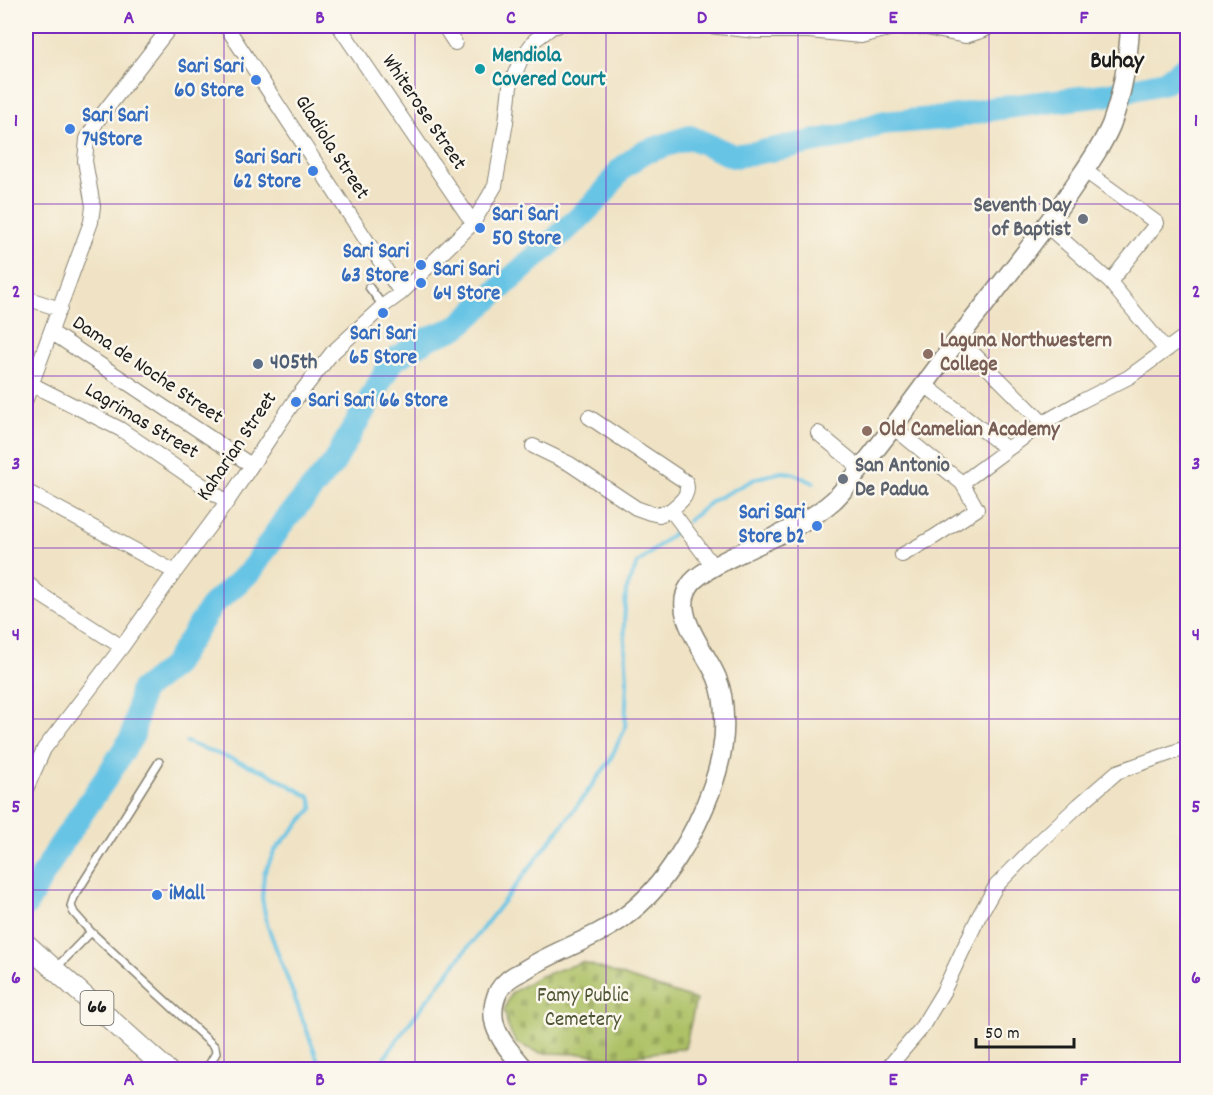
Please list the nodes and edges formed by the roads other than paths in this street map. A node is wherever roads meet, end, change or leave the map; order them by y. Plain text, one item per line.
1 (171, 26) edge
2 (226, 26) edge
3 (339, 26) edge
4 (444, 26) edge
5 (553, 26) edge
6 (711, 26) edge
7 (1130, 26) edge
8 (987, 28) edge
9 (455, 43) dead end
10 (1084, 170) junction
11 (473, 223) junction
12 (1046, 225) junction
13 (1110, 282) junction
14 (369, 288) dead end
15 (401, 293) junction
16 (26, 298) edge
17 (382, 306) junction
18 (60, 309) junction
19 (51, 332) junction
20 (1188, 334) edge
21 (959, 339) junction
22 (1166, 350) junction
23 (31, 384) junction
24 (925, 385) junction
25 (26, 399) edge
26 (589, 417) dead end
27 (1043, 423) junction
28 (893, 427) junction
29 (818, 433) dead end
30 (532, 446) dead end
31 (1007, 449) junction
32 (251, 465) junction
33 (860, 468) junction
34 (962, 483) junction
35 (26, 491) edge
36 (227, 502) junction
37 (671, 510) junction
38 (902, 555) dead end
39 (713, 566) junction
40 (175, 572) junction
41 (26, 582) edge
42 (122, 647) junction
43 (1188, 747) edge
44 (159, 762) dead end
45 (26, 789) edge
46 (91, 933) junction
47 (26, 945) edge
48 (55, 970) junction
49 (167, 1070) edge
50 (206, 1070) edge
51 (526, 1070) edge
52 (886, 1070) edge

1 - 18 street
2 - 15 street, Gladiola Street
3 - 11 street, Whiterose Street
4 - 9 street
5 - 11 street, Kaharian Street
6 - 8 street
7 - 10 main road
10 - 12 main road
10 - 13 street
11 - 15 street, Kaharian Street
12 - 13 street
12 - 21 main road
13 - 22 street
14 - 17 lane
15 - 17 street, Kaharian Street
16 - 18 street
17 - 32 street, Kaharian Street
18 - 19 street
19 - 23 street
19 - 32 street, Dama de Noche Street
20 - 22 street
21 - 24 main road
21 - 27 street
22 - 27 street
23 - 25 street
23 - 36 street, Lagrimas Street
24 - 28 main road
24 - 31 street
26 - 37 street
27 - 31 street
28 - 33 main road
28 - 34 street
29 - 33 street
30 - 37 street
31 - 34 street
32 - 36 street, Kaharian Street
33 - 39 main road
34 - 38 street
35 - 40 street
36 - 40 street, Kaharian Street
37 - 39 street
39 - 51 main road
40 - 42 street, Kaharian Street
41 - 42 street
42 - 45 street, Kaharian Street
43 - 52 street
44 - 46 lane
46 - 48 lane
46 - 50 lane
47 - 48 main road, 66
48 - 49 main road, 66

